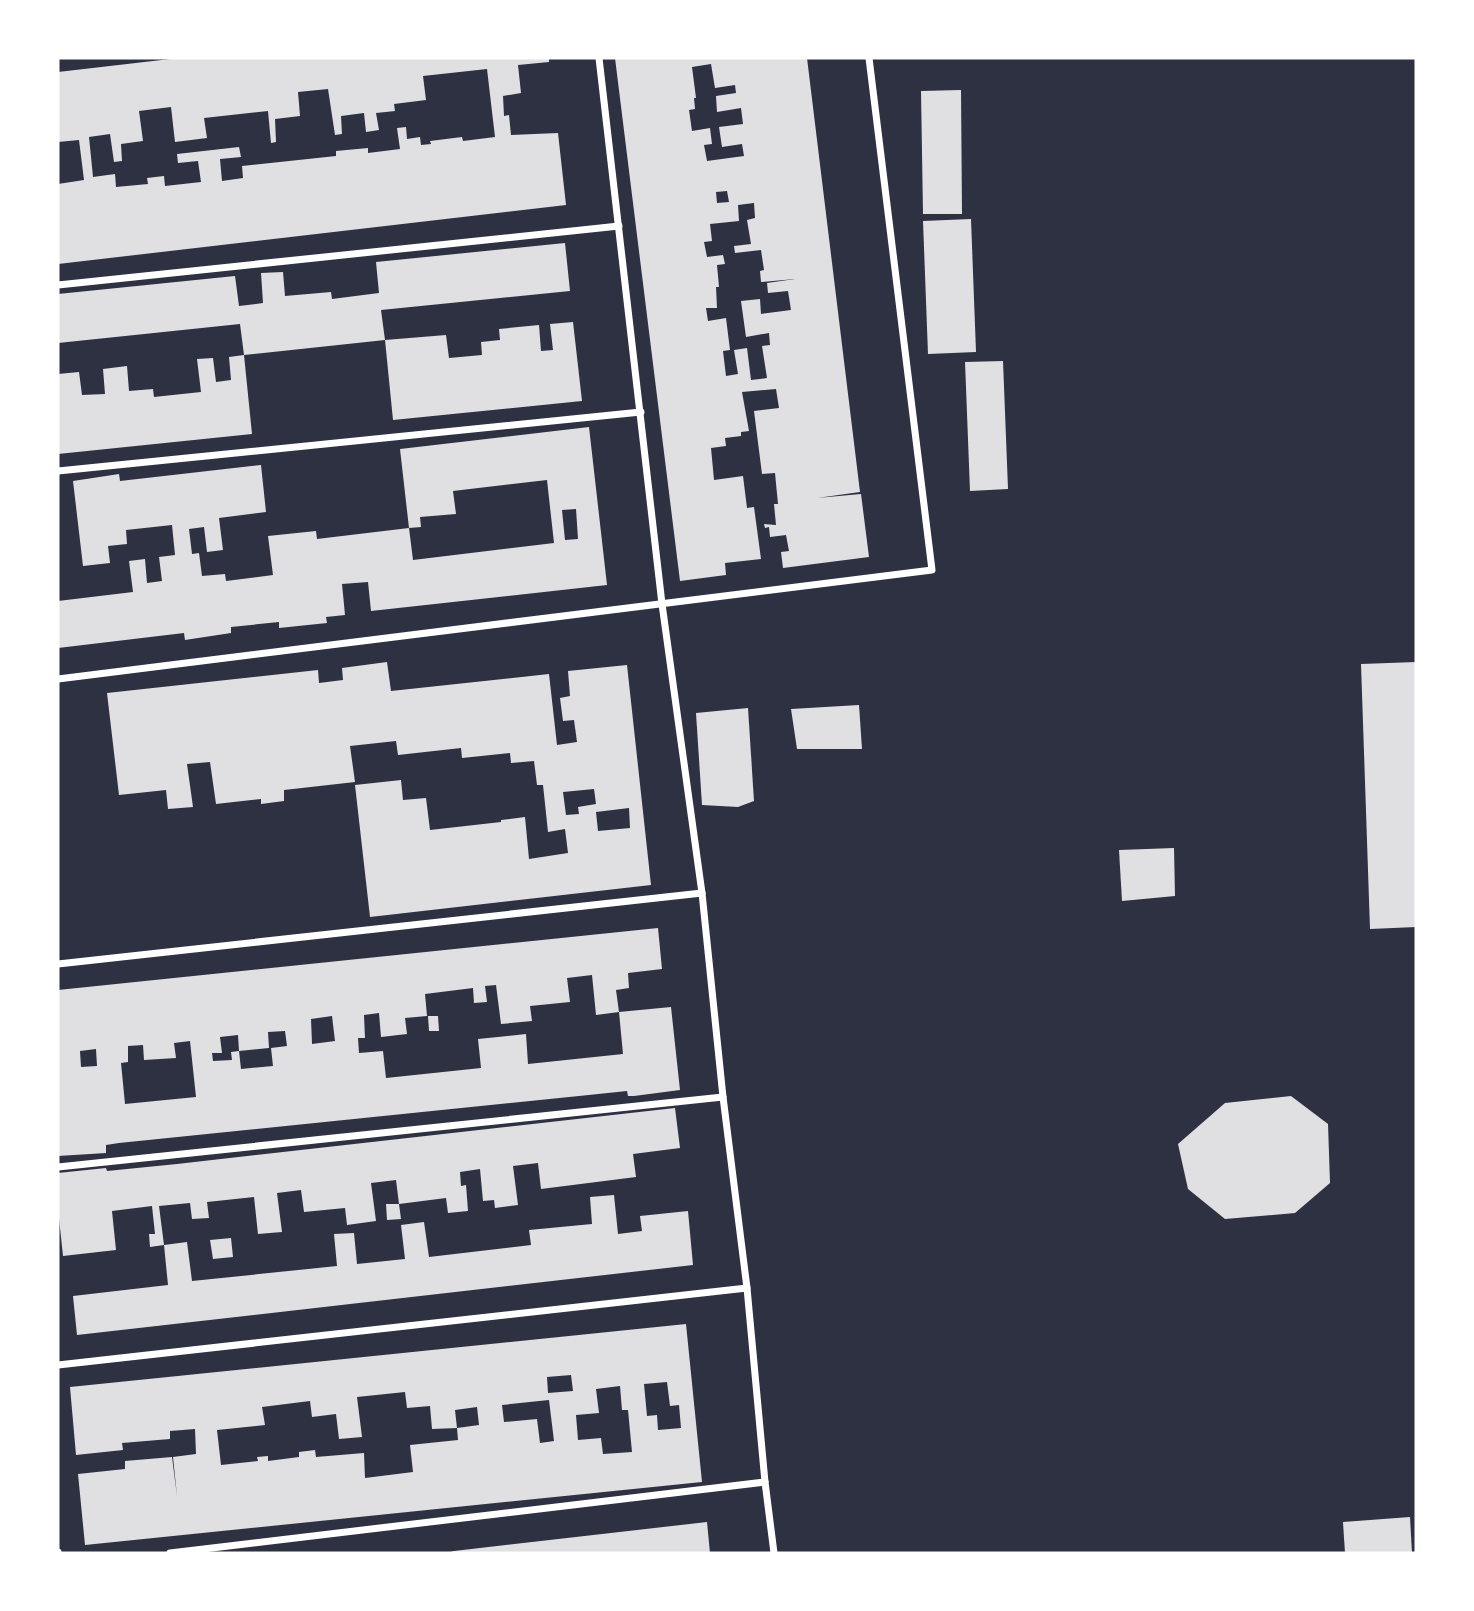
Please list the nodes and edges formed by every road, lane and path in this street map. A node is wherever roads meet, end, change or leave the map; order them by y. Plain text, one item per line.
1 (598, 58) edge
2 (869, 58) edge
3 (619, 226) junction
4 (58, 285) edge
5 (641, 412) junction
6 (58, 471) edge
7 (662, 604) junction
8 (58, 679) edge
9 (702, 894) junction
10 (58, 964) edge
11 (723, 1097) junction
12 (58, 1167) edge
13 (747, 1288) junction
14 (58, 1365) edge
15 (765, 1482) junction
16 (170, 1553) edge
17 (774, 1553) edge

1 - 3 street
2 - 7 street
3 - 4 street
3 - 5 street
5 - 6 street
5 - 7 street
7 - 8 street
7 - 9 street
9 - 10 street
9 - 11 street
11 - 12 street
11 - 13 street
13 - 14 street
13 - 15 street
15 - 16 street
15 - 17 street

